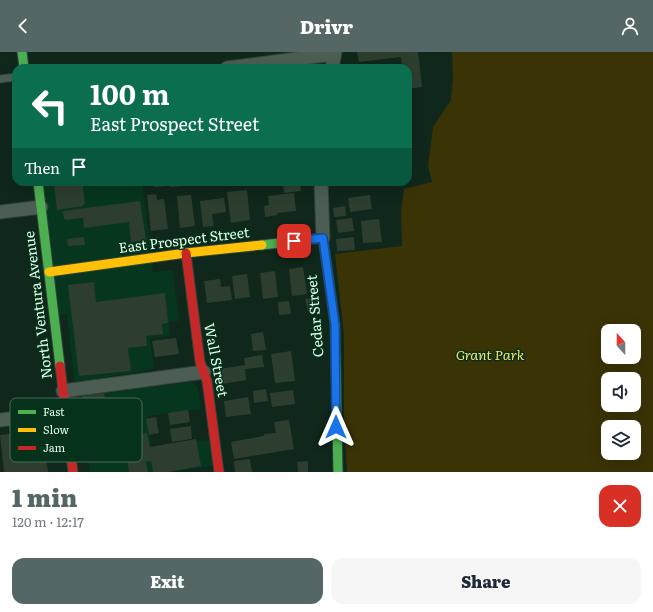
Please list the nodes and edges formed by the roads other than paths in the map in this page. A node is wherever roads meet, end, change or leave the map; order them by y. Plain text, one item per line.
1 (22, 52) edge
2 (335, 53) edge
3 (24, 64) edge
4 (256, 64) edge
5 (333, 64) edge
6 (12, 78) edge
7 (0, 79) edge
8 (38, 186) edge
9 (321, 186) edge
10 (41, 207) junction
11 (0, 212) edge
12 (323, 238) junction
13 (186, 253) junction
14 (49, 272) junction
15 (204, 372) junction
16 (63, 391) junction
17 (64, 398) edge
18 (10, 419) edge
19 (0, 420) edge
20 (72, 462) edge
21 (73, 472) edge
22 (219, 472) edge
23 (338, 472) edge

1 - 3 main road
2 - 4 street
2 - 5 street
6 - 7 lane
8 - 10 main road, North Ventura Avenue
9 - 12 street, Cedar Street
10 - 11 street
10 - 14 main road, North Ventura Avenue
12 - 13 main road, East Prospect Street
12 - 23 main road, Cedar Street
13 - 14 main road, East Prospect Street
13 - 15 main road, Wall Street
14 - 16 main road, North Ventura Avenue
15 - 16 street
15 - 22 main road, Wall Street
16 - 17 main road, North Ventura Avenue
18 - 19 street
20 - 21 main road, North Ventura Avenue

